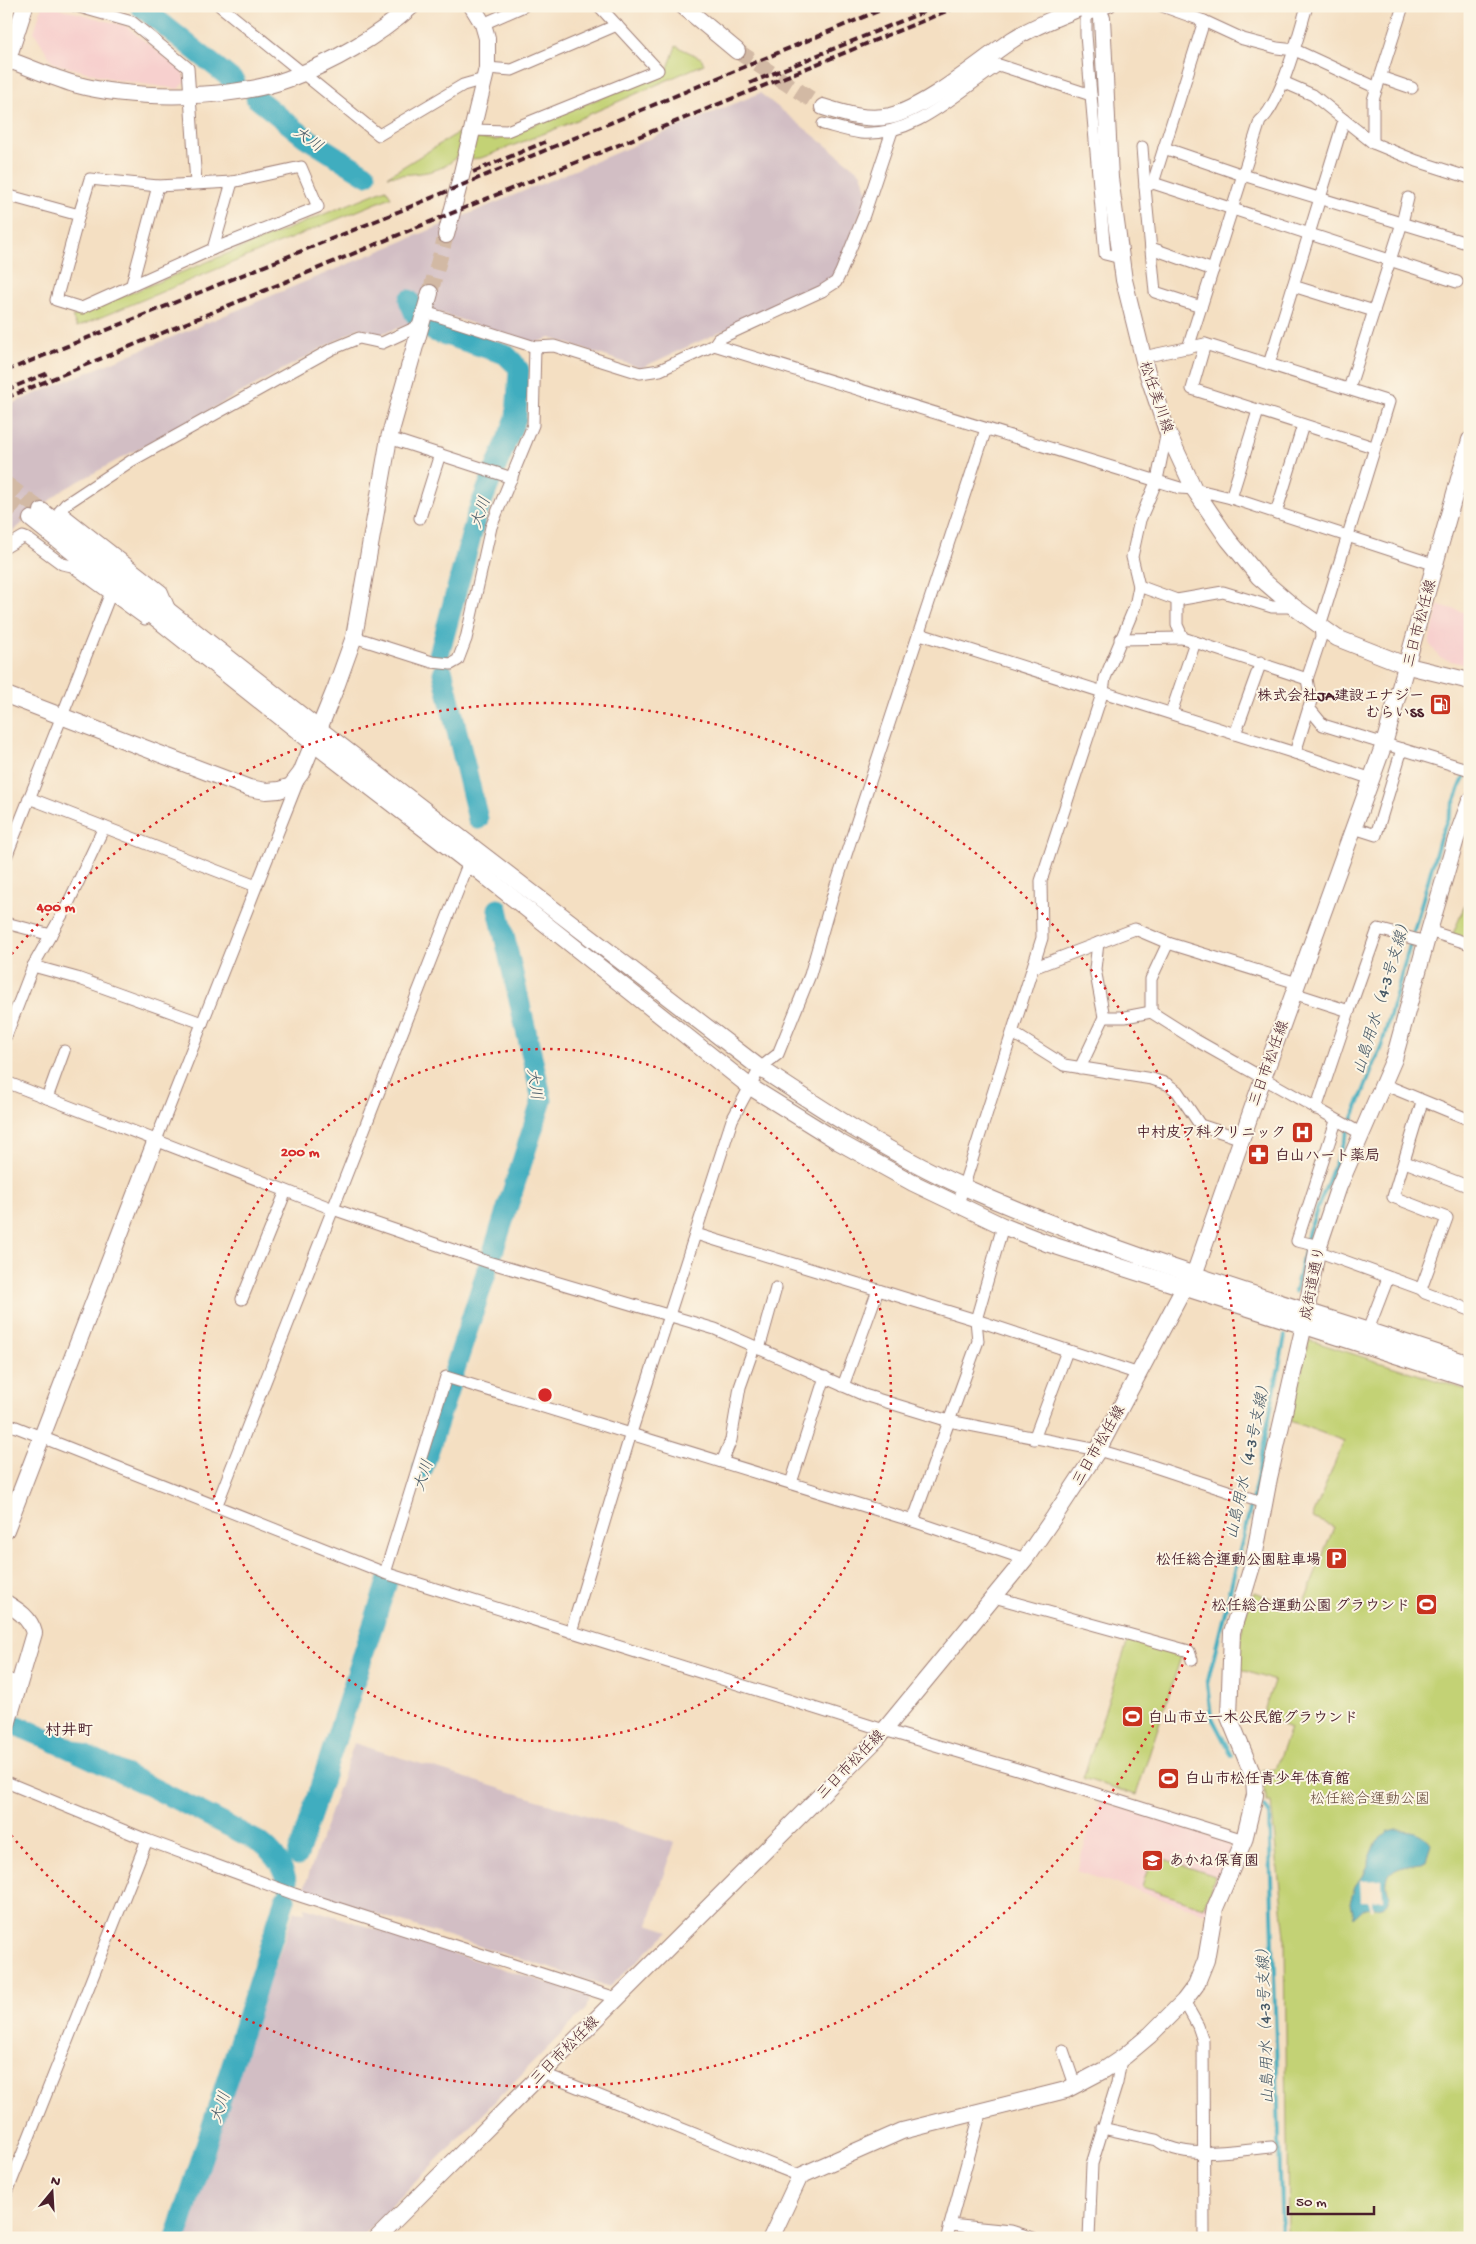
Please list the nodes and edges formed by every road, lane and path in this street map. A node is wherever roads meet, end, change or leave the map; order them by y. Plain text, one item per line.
1 (25, 6) edge
2 (76, 6) edge
3 (220, 6) edge
4 (412, 6) edge
5 (472, 6) edge
6 (524, 6) edge
7 (598, 6) edge
8 (683, 6) edge
9 (1084, 6) edge
10 (1162, 6) edge
11 (1307, 6) edge
12 (1403, 6) edge
13 (1106, 12) edge
14 (1204, 21) junction
15 (483, 24) junction
16 (617, 25) junction
17 (1294, 50) junction
18 (737, 51) tunnel mouth
19 (7, 61) edge
20 (303, 72) junction
21 (485, 74) junction
22 (1283, 82) junction
23 (1379, 83) junction
24 (1412, 88) dead end
25 (191, 94) junction
26 (1091, 95) junction
27 (823, 106) tunnel mouth
28 (1344, 120) junction
29 (823, 124) dead end
30 (473, 130) junction
31 (892, 131) junction
32 (1373, 142) junction
33 (1142, 146) dead end
34 (1164, 148) junction
35 (1243, 175) junction
36 (1470, 178) edge
37 (232, 182) junction
38 (196, 183) junction
39 (1149, 185) junction
40 (158, 186) junction
41 (6, 195) edge
42 (1320, 198) junction
43 (1408, 198) dead end
44 (1232, 208) junction
45 (79, 216) junction
46 (1402, 223) junction
47 (1310, 232) junction
48 (446, 235) tunnel mouth
49 (1470, 244) edge
50 (1151, 248) junction
51 (213, 249) junction
52 (1121, 258) junction
53 (1390, 260) junction
54 (1213, 270) junction
55 (1457, 282) dead end
56 (132, 284) junction
57 (1293, 286) junction
58 (430, 293) tunnel mouth
59 (1201, 307) junction
60 (1374, 311) junction
61 (423, 318) junction
62 (1205, 344) junction
63 (714, 345) junction
64 (535, 347) junction
65 (1188, 348) junction
66 (1143, 357) junction
67 (1269, 364) junction
68 (1349, 389) junction
69 (1258, 411) junction
70 (1303, 425) junction
71 (986, 429) junction
72 (1167, 431) junction
73 (390, 438) junction
74 (1470, 440) edge
75 (1373, 447) junction
76 (440, 454) junction
77 (512, 478) junction
78 (1157, 480) junction
79 (1194, 489) junction
80 (1231, 498) junction
81 (1276, 514) junction
82 (37, 515) tunnel mouth
83 (420, 518) dead end
84 (1348, 535) junction
85 (6, 547) edge
86 (1436, 564) junction
87 (1139, 586) junction
88 (110, 595) junction
89 (1177, 600) junction
90 (1294, 607) junction
91 (167, 617) junction
92 (1320, 626) junction
93 (920, 634) junction
94 (354, 637) junction
95 (1183, 638) junction
96 (1120, 640) junction
97 (1195, 642) junction
98 (1261, 662) junction
99 (1408, 666) junction
100 (1307, 679) junction
101 (1470, 681) edge
102 (1103, 692) junction
103 (6, 695) edge
104 (1309, 708) junction
105 (1172, 714) junction
106 (61, 716) junction
107 (1235, 734) junction
108 (316, 736) junction
109 (1384, 744) junction
110 (1402, 749) junction
111 (1295, 752) junction
112 (1465, 768) edge
113 (301, 773) junction
114 (1372, 779) junction
115 (29, 798) junction
116 (1470, 801) edge
117 (104, 827) junction
118 (1354, 828) junction
119 (474, 846) junction
120 (6, 857) edge
121 (469, 863) junction
122 (256, 886) junction
123 (6, 923) edge
124 (51, 935) junction
125 (1425, 938) junction
126 (1168, 943) junction
127 (1098, 944) junction
128 (1470, 944) edge
129 (33, 966) junction
130 (1033, 968) junction
131 (1295, 988) junction
132 (1151, 1012) junction
133 (1349, 1012) junction
134 (1104, 1017) junction
135 (202, 1023) junction
136 (1013, 1033) junction
137 (6, 1036) edge
138 (64, 1051) dead end
139 (760, 1068) junction
140 (1080, 1068) junction
141 (1263, 1078) junction
142 (6, 1082) edge
143 (1383, 1084) junction
144 (748, 1086) junction
145 (47, 1098) junction
146 (1422, 1102) junction
147 (1316, 1109) junction
148 (1470, 1120) edge
149 (1348, 1127) junction
150 (1242, 1139) junction
151 (156, 1140) junction
152 (1405, 1162) junction
153 (963, 1187) junction
154 (1470, 1187) edge
155 (286, 1191) junction
156 (958, 1204) junction
157 (333, 1209) junction
158 (1003, 1226) junction
159 (696, 1234) junction
160 (1310, 1245) junction
161 (1388, 1278) junction
162 (1189, 1282) junction
163 (776, 1288) dead end
164 (1421, 1289) junction
165 (878, 1290) junction
166 (242, 1299) dead end
167 (1470, 1310) edge
168 (669, 1314) junction
169 (1305, 1318) junction
170 (976, 1320) junction
171 (1368, 1330) junction
172 (757, 1348) junction
173 (1067, 1351) junction
174 (1470, 1364) edge
175 (1139, 1374) junction
176 (824, 1377) junction
177 (1470, 1379) edge
178 (843, 1386) junction
179 (948, 1421) junction
180 (6, 1423) edge
181 (631, 1433) junction
182 (43, 1438) junction
183 (1034, 1439) junction
184 (1098, 1450) junction
185 (722, 1462) junction
186 (792, 1483) junction
187 (1255, 1500) junction
188 (216, 1507) junction
189 (9, 1512) edge
190 (913, 1521) junction
191 (6, 1530) edge
192 (1025, 1559) junction
193 (385, 1573) junction
194 (994, 1597) junction
195 (6, 1603) edge
196 (571, 1632) junction
197 (1192, 1660) dead end
198 (13, 1681) edge
199 (6, 1728) edge
200 (884, 1730) junction
201 (6, 1782) edge
202 (147, 1840) junction
203 (1244, 1840) junction
204 (616, 1998) junction
205 (1184, 2001) junction
206 (1063, 2050) dead end
207 (1121, 2059) junction
208 (542, 2072) junction
209 (1075, 2085) junction
210 (981, 2111) junction
211 (1102, 2128) junction
212 (1272, 2147) dead end
213 (1204, 2152) junction
214 (800, 2176) junction
215 (6, 2195) edge
216 (950, 2226) junction
217 (377, 2238) edge
218 (771, 2238) edge
219 (947, 2238) edge
220 (1033, 2238) edge
221 (1089, 2238) edge
222 (1204, 2238) edge

1 - 19 street
2 - 25 street
3 - 20 street
4 - 20 street
5 - 15 street
6 - 15 street
7 - 16 street
8 - 18 street
9 - 27 street
10 - 14 street
11 - 17 street
12 - 23 street
13 - 26 street
13 - 52 street, 松任美川線
14 - 17 street
14 - 34 street
15 - 21 street
16 - 21 street
16 - 30 street
17 - 22 street
17 - 23 street
19 - 25 street
20 - 21 street
20 - 25 street
21 - 30 street
22 - 28 street
22 - 35 street
23 - 24 street
23 - 32 street
25 - 38 street
26 - 31 street
26 - 52 street
28 - 32 street
28 - 42 street
29 - 31 street
30 - 48 street
31 - 63 street
32 - 36 street
33 - 39 street
34 - 35 street
34 - 39 street
35 - 42 street
35 - 44 street
37 - 38 street
37 - 51 street
37 - 51 street
38 - 40 street
39 - 44 street
39 - 50 street
40 - 45 street
40 - 56 street
41 - 45 street
42 - 46 street
42 - 47 street
43 - 46 street
44 - 47 street
44 - 54 street
45 - 56 street
46 - 49 street
46 - 53 street
47 - 53 street
47 - 57 street
50 - 54 street
50 - 59 street
51 - 56 street
52 - 66 street, 松任美川線
53 - 55 street
53 - 60 street
54 - 59 street
57 - 60 street
57 - 67 street
58 - 61 street
59 - 65 street
60 - 68 street
61 - 64 street
61 - 73 street
61 - 91 street
62 - 65 street
62 - 67 street
62 - 69 street
63 - 64 street
63 - 71 street
64 - 77 street
65 - 66 street
66 - 72 street, 松任美川線
67 - 68 street
68 - 75 street
69 - 70 street
69 - 80 street
70 - 75 street
70 - 81 street
71 - 78 street
71 - 93 street
72 - 78 street
72 - 79 street, 松任美川線
73 - 76 street
73 - 94 street
74 - 86 street, 三日市松任線
75 - 84 street
76 - 77 street
76 - 83 street
77 - 94 street
78 - 79 street
78 - 87 street
79 - 80 street
79 - 90 street, 松任美川線
80 - 81 street
81 - 84 street
82 - 91 street
84 - 86 street
84 - 92 street
85 - 88 street
86 - 99 street, 三日市松任線
87 - 89 street
87 - 96 street
88 - 91 street
88 - 106 street
89 - 90 street
89 - 95 street
90 - 92 street, 松任美川線
91 - 108 street
92 - 99 street, 松任美川線
92 - 100 street
93 - 102 street
93 - 139 street
94 - 108 street
95 - 96 street
95 - 97 street
96 - 102 street
97 - 98 street
97 - 105 street
98 - 100 street
98 - 107 street
99 - 101 street, 松任美川線
99 - 109 street, 三日市松任線
100 - 104 street
102 - 105 street
102 - 130 street
103 - 106 street
104 - 109 street
104 - 111 street
105 - 107 street
106 - 113 street
106 - 115 street
107 - 111 street
108 - 113 street
108 - 119 street
108 - 121 street
109 - 110 street
109 - 114 street, 三日市松任線
110 - 112 street
110 - 118 street
111 - 114 street
113 - 122 street
114 - 118 street, 三日市松任線
115 - 117 street
115 - 120 street
116 - 125 street, 成街道通り
117 - 122 street
117 - 124 street
118 - 131 street, 三日市松任線
119 - 121 street
119 - 139 street
121 - 144 street
121 - 157 street
122 - 135 street
123 - 124 street
124 - 129 street
125 - 128 street
125 - 133 street
125 - 143 street, 成街道通り
126 - 127 street
126 - 131 street
126 - 132 street
127 - 130 street
127 - 134 street
129 - 135 street
129 - 137 street
130 - 136 street
131 - 133 street
131 - 141 street, 三日市松任線
132 - 134 street
132 - 141 street
133 - 147 street
134 - 140 street
135 - 151 street
136 - 140 street
136 - 153 street
138 - 145 street
139 - 144 street
139 - 153 street
140 - 150 street
141 - 147 street
141 - 150 street, 三日市松任線
142 - 145 street
143 - 146 street
143 - 149 street, 成街道通り
144 - 156 street
144 - 159 street
145 - 151 street
146 - 148 street
146 - 152 street
147 - 149 street
149 - 160 street, 成街道通り
149 - 160 street
150 - 162 street, 三日市松任線
151 - 155 street
151 - 182 street
152 - 154 street
152 - 164 street
153 - 156 street
153 - 162 street
155 - 157 street
155 - 166 street
156 - 158 street
157 - 168 street
157 - 188 street
158 - 162 street
158 - 170 street
159 - 165 street
159 - 168 street
160 - 161 street
160 - 169 street, 成街道通り
161 - 164 street
161 - 171 street
162 - 169 street
162 - 175 street, 三日市松任線
163 - 172 street
164 - 167 street
165 - 170 street
165 - 178 street
168 - 172 street
168 - 181 street
169 - 171 street
169 - 177 street
169 - 187 street, 成街道通り
170 - 173 street
170 - 179 street
171 - 174 street
172 - 176 street
172 - 185 street
173 - 175 street
173 - 183 street
175 - 184 street, 三日市松任線
176 - 178 street
176 - 186 street
178 - 179 street
179 - 183 street
179 - 190 street
180 - 182 street
181 - 185 street
181 - 193 street
181 - 196 street
182 - 188 street
182 - 189 street
183 - 184 street
184 - 187 street
184 - 192 street, 三日市松任線
185 - 186 street
186 - 190 street
187 - 203 street, 成街道通り
188 - 193 street
189 - 191 street
190 - 192 street
192 - 194 street, 三日市松任線
193 - 196 street
194 - 197 street
194 - 200 street, 三日市松任線
195 - 198 street
196 - 200 street
198 - 199 street
200 - 203 street
200 - 204 street, 三日市松任線
201 - 202 street
202 - 204 street
202 - 215 street
203 - 205 street
204 - 208 street, 三日市松任線
205 - 207 street
205 - 213 street
206 - 209 street
207 - 209 street
207 - 211 street
208 - 214 street
208 - 217 street, 三日市松任線
209 - 210 street
210 - 214 street
210 - 216 street
211 - 213 street
211 - 221 street
212 - 213 street
213 - 222 street
214 - 218 street
216 - 219 street
216 - 220 street

